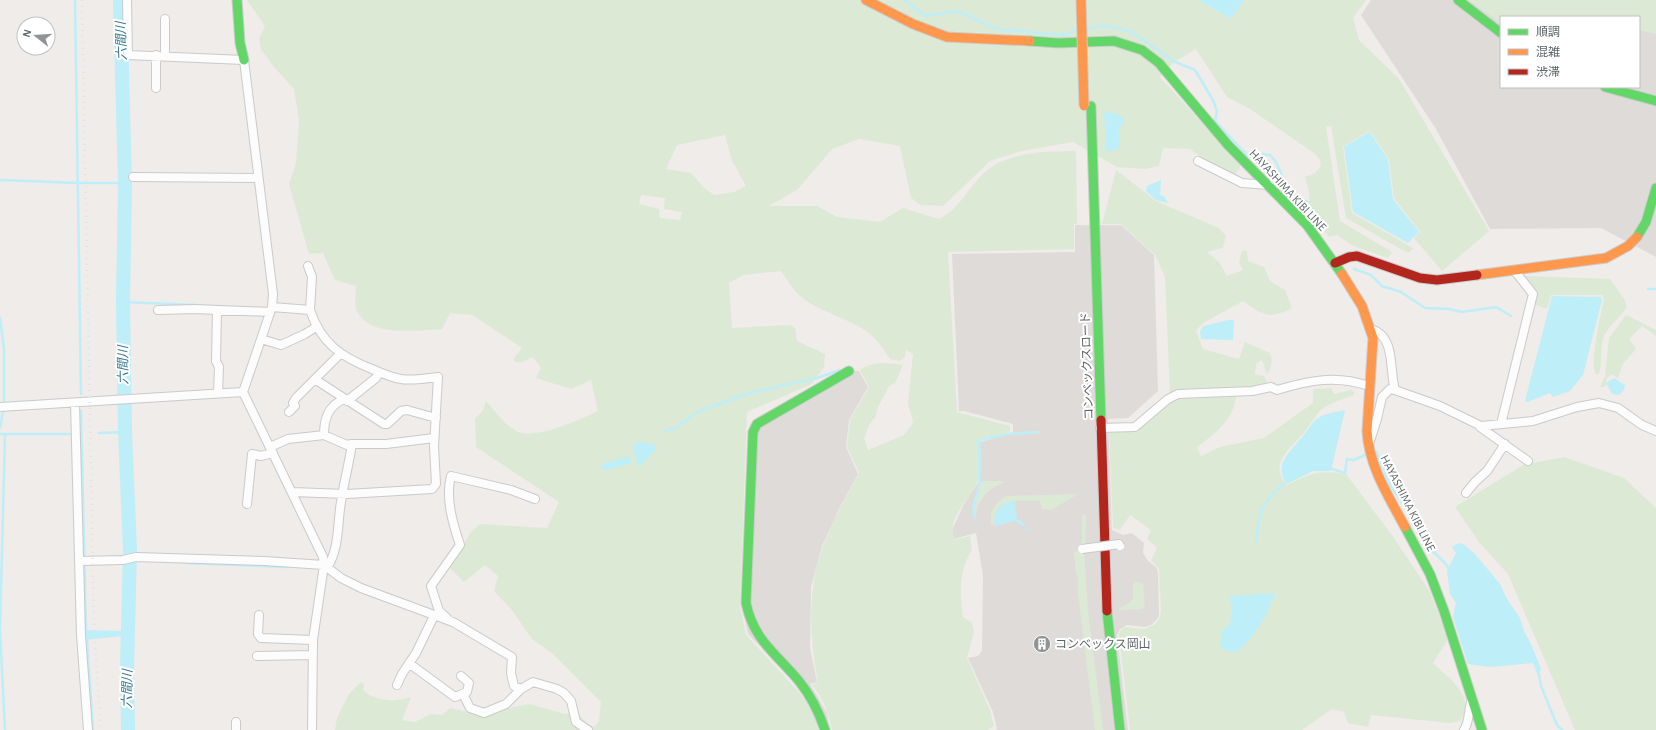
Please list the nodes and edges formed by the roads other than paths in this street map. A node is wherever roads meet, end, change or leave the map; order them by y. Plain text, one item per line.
1 (127, 0) edge
2 (237, 0) edge
3 (866, 0) edge
4 (1081, 0) edge
5 (1088, 0) edge
6 (1458, 0) edge
7 (165, 19) dead end
8 (1500, 32) edge
9 (156, 56) junction
10 (165, 56) junction
11 (244, 60) junction
12 (156, 88) dead end
13 (1609, 88) edge
14 (1656, 101) edge
15 (1088, 106) junction
16 (1198, 161) dead end
17 (133, 177) dead end
18 (258, 178) junction
19 (1268, 185) junction
20 (1656, 188) edge
21 (1335, 263) junction
22 (308, 266) dead end
23 (1514, 270) junction
24 (158, 310) dead end
25 (218, 310) junction
26 (271, 310) junction
27 (310, 310) junction
28 (316, 327) junction
29 (1371, 329) junction
30 (261, 339) junction
31 (340, 354) junction
32 (849, 371) dead end
33 (380, 372) junction
34 (316, 380) junction
35 (1369, 386) junction
36 (1395, 390) junction
37 (243, 392) junction
38 (218, 393) junction
39 (345, 400) junction
40 (75, 403) junction
41 (0, 407) edge
42 (289, 412) dead end
43 (436, 418) junction
44 (1477, 424) junction
45 (1501, 424) junction
46 (1100, 428) junction
47 (1656, 431) edge
48 (324, 435) junction
49 (434, 438) junction
50 (352, 444) junction
51 (1505, 444) junction
52 (1368, 446) junction
53 (271, 450) junction
54 (1528, 461) dead end
55 (448, 487) junction
56 (432, 489) junction
57 (292, 492) junction
58 (1466, 493) dead end
59 (342, 494) junction
60 (535, 499) dead end
61 (247, 504) dead end
62 (1120, 544) dead end
63 (1082, 549) dead end
64 (83, 561) junction
65 (326, 566) junction
66 (258, 615) dead end
67 (434, 616) junction
68 (453, 622) junction
69 (313, 640) junction
70 (313, 655) junction
71 (257, 656) dead end
72 (410, 664) junction
73 (461, 676) dead end
74 (397, 685) dead end
75 (521, 689) junction
76 (463, 694) junction
77 (1472, 699) junction
78 (88, 730) edge
79 (312, 730) edge
80 (588, 730) edge
81 (825, 730) edge
82 (1112, 730) edge
83 (1120, 730) edge
84 (1464, 730) edge
85 (1482, 730) edge

1 - 9 street
2 - 11 street
3 - 19 street, HAYASHIMA KIBI LINE
4 - 15 street, コンベックスロード, bridge
5 - 15 street, コンベックスロード
6 - 8 street
7 - 10 street
9 - 10 street
9 - 12 street
10 - 11 street
11 - 18 street
13 - 14 street
15 - 46 street, コンベックスロード
15 - 82 street, コンベックスロード
16 - 19 street
17 - 18 street
18 - 26 street
19 - 21 street, HAYASHIMA KIBI LINE
20 - 23 street
21 - 23 street
21 - 29 street, HAYASHIMA KIBI LINE
22 - 27 street
23 - 45 street
24 - 25 street
25 - 26 street
25 - 38 street
26 - 27 street
26 - 30 street
27 - 28 street
28 - 30 street
28 - 31 street
29 - 35 street, HAYASHIMA KIBI LINE
29 - 36 street
30 - 37 street
31 - 33 street
31 - 34 street
32 - 81 street
33 - 39 street
33 - 43 street
34 - 39 street
34 - 42 street
35 - 46 street
35 - 52 street, HAYASHIMA KIBI LINE
36 - 44 street
36 - 52 street
37 - 38 street
37 - 53 street
38 - 40 street
39 - 43 street
39 - 48 street
40 - 41 street
40 - 64 street
43 - 49 street
44 - 45 street
44 - 51 street
45 - 47 street
46 - 83 street, コンベックスロード
48 - 50 street
48 - 53 street
49 - 50 street
49 - 56 street
50 - 59 street
51 - 54 street
51 - 58 street
52 - 77 street, HAYASHIMA KIBI LINE
53 - 57 street
53 - 61 street
55 - 56 street
55 - 60 street
55 - 68 street
56 - 59 street
57 - 59 street
57 - 65 street
59 - 65 street
62 - 63 street, bridge
64 - 65 street
64 - 78 street
65 - 67 street
65 - 69 street
66 - 69 street
67 - 68 street
67 - 72 street
68 - 75 street
69 - 70 street
70 - 71 street
70 - 79 street
72 - 74 street
72 - 76 street
73 - 76 street
75 - 76 street
75 - 80 street
77 - 84 street
77 - 85 street, HAYASHIMA KIBI LINE

